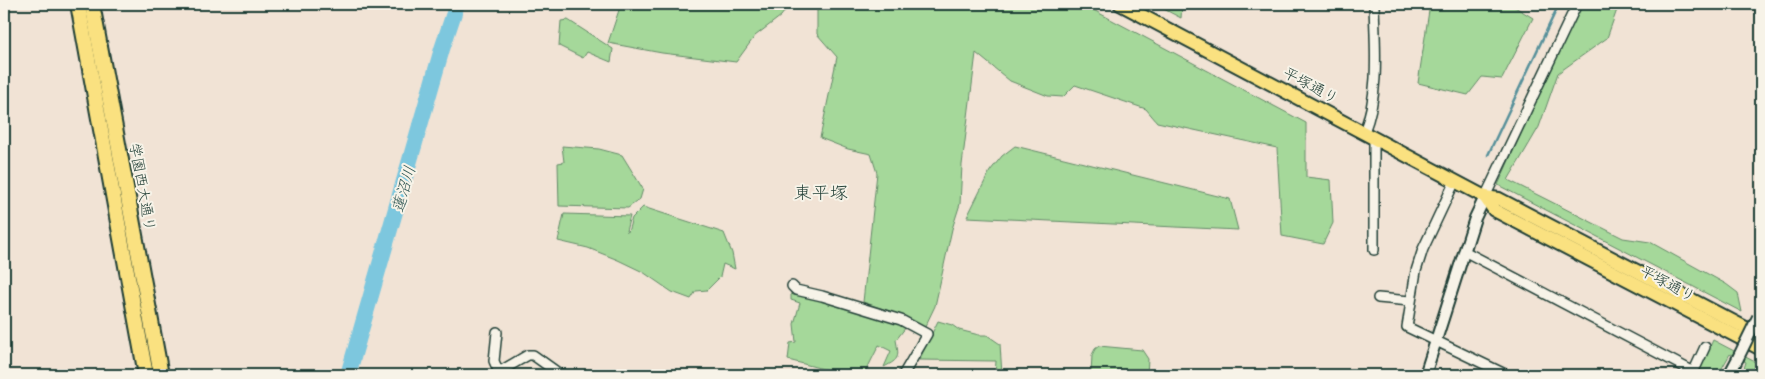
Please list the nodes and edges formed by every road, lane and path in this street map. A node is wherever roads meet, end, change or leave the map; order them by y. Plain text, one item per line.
1 (78, 4) edge
2 (92, 4) edge
3 (1120, 4) edge
4 (1374, 4) edge
5 (1577, 4) edge
6 (1369, 134) junction
7 (1455, 181) junction
8 (1485, 197) junction
9 (1374, 250) dead end
10 (1464, 251) junction
11 (792, 286) dead end
12 (1378, 298) dead end
13 (1410, 302) junction
14 (1760, 314) edge
15 (497, 332) dead end
16 (1761, 336) edge
17 (1436, 341) junction
18 (1705, 347) dead end
19 (1761, 350) edge
20 (499, 373) edge
21 (1693, 373) edge
22 (146, 375) edge
23 (161, 375) edge
24 (561, 375) edge
25 (903, 375) edge
26 (1425, 375) edge
27 (1507, 375) edge
28 (1730, 375) edge

1 - 22 highway, 学園西大通り
2 - 23 highway, 学園西大通り
3 - 6 main road, 平塚通り
4 - 6 street
5 - 8 street
6 - 7 main road, 平塚通り
6 - 9 street
7 - 8 main road, 平塚通り
7 - 13 street
8 - 10 street
8 - 16 main road, 平塚通り
8 - 19 main road, 平塚通り
10 - 17 street
10 - 21 street
11 - 25 street
12 - 13 street
13 - 17 street
14 - 28 street, bridge
15 - 20 street
17 - 26 street
17 - 27 street
18 - 21 street
20 - 24 street

